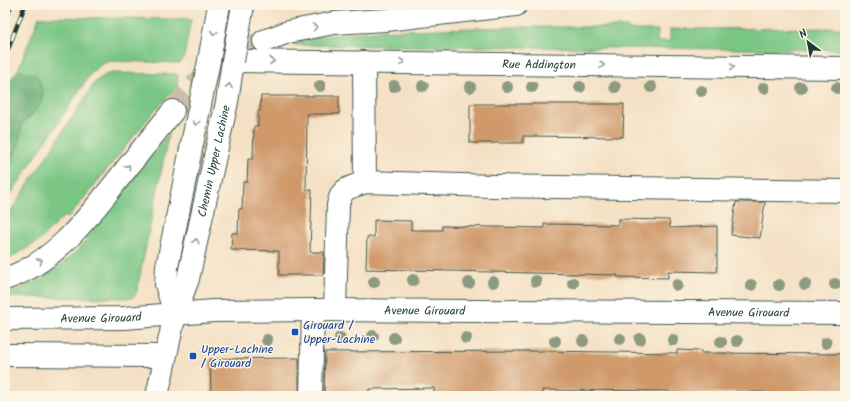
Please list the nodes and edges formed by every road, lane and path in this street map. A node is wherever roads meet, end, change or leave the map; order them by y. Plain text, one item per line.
1 (219, 5) edge
2 (243, 5) edge
3 (516, 5) edge
4 (264, 41) tunnel mouth
5 (233, 61) junction
6 (364, 62) junction
7 (845, 68) edge
8 (173, 111) tunnel mouth
9 (365, 182) junction
10 (845, 191) edge
11 (5, 279) edge
12 (313, 310) junction
13 (335, 310) junction
14 (845, 313) edge
15 (175, 314) junction
16 (5, 319) edge
17 (5, 355) edge
18 (165, 356) junction
19 (157, 396) edge
20 (311, 396) edge

1 -> 15 main road, Chemin Upper Lachine, bridge
2 - 5 main road, Chemin Upper Lachine, bridge
4 -> 3 main road
5 -> 6 main road, Rue Addington
15 -> 5 main road, Chemin Upper Lachine
6 -> 7 main road, Rue Addington
6 - 9 main road
11 -> 8 main road
9 - 10 main road
9 - 13 main road
12 - 13 main road, Avenue Girouard
12 - 15 main road, Avenue Girouard
12 - 20 main road
13 - 14 main road, Avenue Girouard
15 - 16 main road, Avenue Girouard
15 - 18 main road, Chemin Upper Lachine
17 - 18 main road
18 - 19 main road, Chemin Upper Lachine

